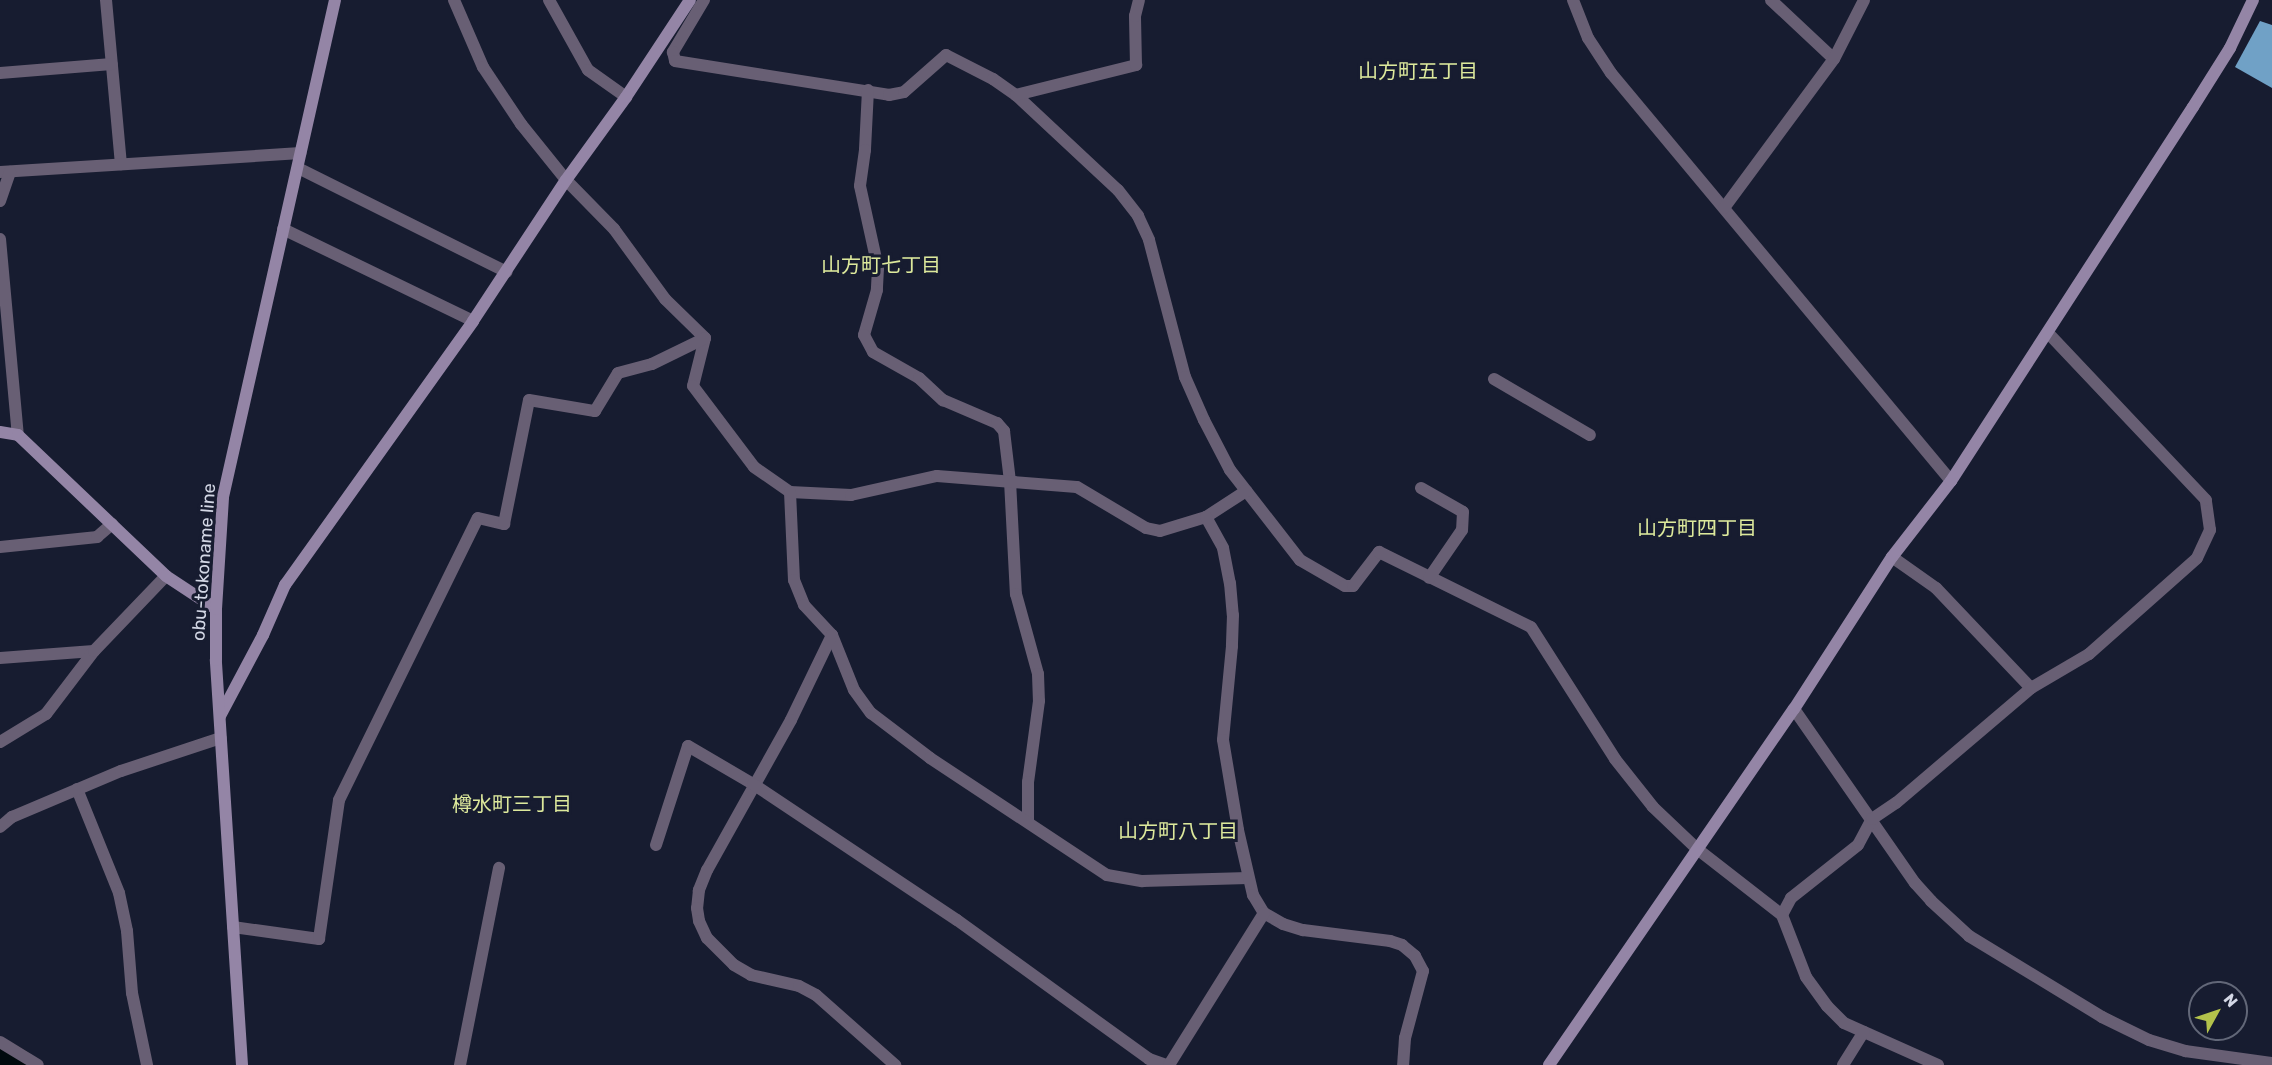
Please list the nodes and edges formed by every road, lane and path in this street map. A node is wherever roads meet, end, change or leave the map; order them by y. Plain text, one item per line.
1 (106, 0) edge
2 (335, 0) edge
3 (454, 0) edge
4 (549, 0) edge
5 (690, 0) edge
6 (704, 0) edge
7 (1139, 0) edge
8 (1573, 0) edge
9 (1771, 0) edge
10 (1864, 0) edge
11 (2253, 0) edge
12 (1834, 59) junction
13 (112, 64) junction
14 (0, 73) edge
15 (868, 90) junction
16 (1016, 95) junction
17 (626, 97) junction
18 (300, 153) junction
19 (121, 164) junction
20 (298, 168) junction
21 (5, 172) edge
22 (566, 180) junction
23 (0, 201) edge
24 (1724, 208) junction
25 (284, 229) junction
26 (0, 239) edge
27 (507, 272) junction
28 (473, 321) junction
29 (2048, 333) junction
30 (705, 338) junction
31 (1494, 379) dead end
32 (0, 432) edge
33 (18, 435) junction
34 (1590, 435) dead end
35 (1951, 481) junction
36 (1010, 482) junction
37 (1420, 488) dead end
38 (1246, 491) junction
39 (790, 492) junction
40 (1206, 517) junction
41 (112, 524) junction
42 (0, 547) edge
43 (1892, 557) junction
44 (166, 576) junction
45 (1429, 578) junction
46 (216, 609) junction
47 (832, 635) junction
48 (94, 651) junction
49 (0, 658) edge
50 (2031, 688) junction
51 (1794, 709) junction
52 (220, 716) junction
53 (221, 738) junction
54 (0, 742) edge
55 (753, 784) junction
56 (77, 789) junction
57 (1872, 819) junction
58 (1028, 822) junction
59 (0, 826) edge
60 (656, 845) dead end
61 (1696, 848) junction
62 (499, 868) dead end
63 (1248, 878) junction
64 (1264, 913) junction
65 (1782, 915) junction
66 (233, 927) junction
67 (1864, 1032) junction
68 (0, 1042) edge
69 (2272, 1063) edge
70 (38, 1065) edge
71 (147, 1065) edge
72 (242, 1065) edge
73 (460, 1065) edge
74 (895, 1065) edge
75 (1168, 1065) edge
76 (1403, 1065) edge
77 (1549, 1065) edge
78 (1843, 1065) edge
79 (1938, 1065) edge

1 - 13 street
2 - 18 street, obu-tokoname line
3 - 22 street
4 - 17 street
5 - 17 street
6 - 15 street
7 - 16 street
8 - 24 street
9 - 12 street
10 - 12 street
11 - 29 street
12 - 24 street
13 - 14 street
13 - 19 street
15 - 16 street
15 - 36 street
16 - 38 street
17 - 22 street
18 - 19 street
18 - 20 street, obu-tokoname line
19 - 21 street
20 - 25 street, obu-tokoname line
20 - 27 street
21 - 23 street
22 - 27 street
22 - 30 street
24 - 35 street
25 - 28 street
25 - 46 street, obu-tokoname line
26 - 33 street
27 - 28 street
28 - 52 street
29 - 35 street
29 - 50 street
30 - 39 street
30 - 66 street
31 - 34 street
32 - 33 street
33 - 41 street
35 - 43 street
36 - 39 street
36 - 40 street
36 - 58 street
37 - 45 street
38 - 40 street
38 - 45 street
39 - 47 street
40 - 63 street
41 - 42 street
41 - 44 street
43 - 50 street
43 - 51 street
44 - 46 street
44 - 48 street
45 - 61 street
46 - 52 street, obu-tokoname line
47 - 55 street
47 - 58 street
48 - 49 street
48 - 54 street
50 - 57 street
51 - 57 street
51 - 61 street
52 - 53 street, obu-tokoname line
53 - 56 street
53 - 66 street, obu-tokoname line
55 - 60 street
55 - 74 street
55 - 75 street
56 - 59 street
56 - 71 street
57 - 65 street
57 - 69 street
58 - 63 street
61 - 65 street
61 - 77 street
62 - 73 street
63 - 64 street
64 - 75 street
64 - 76 street
65 - 67 street
66 - 72 street, obu-tokoname line
67 - 78 street
67 - 79 street
68 - 70 street

